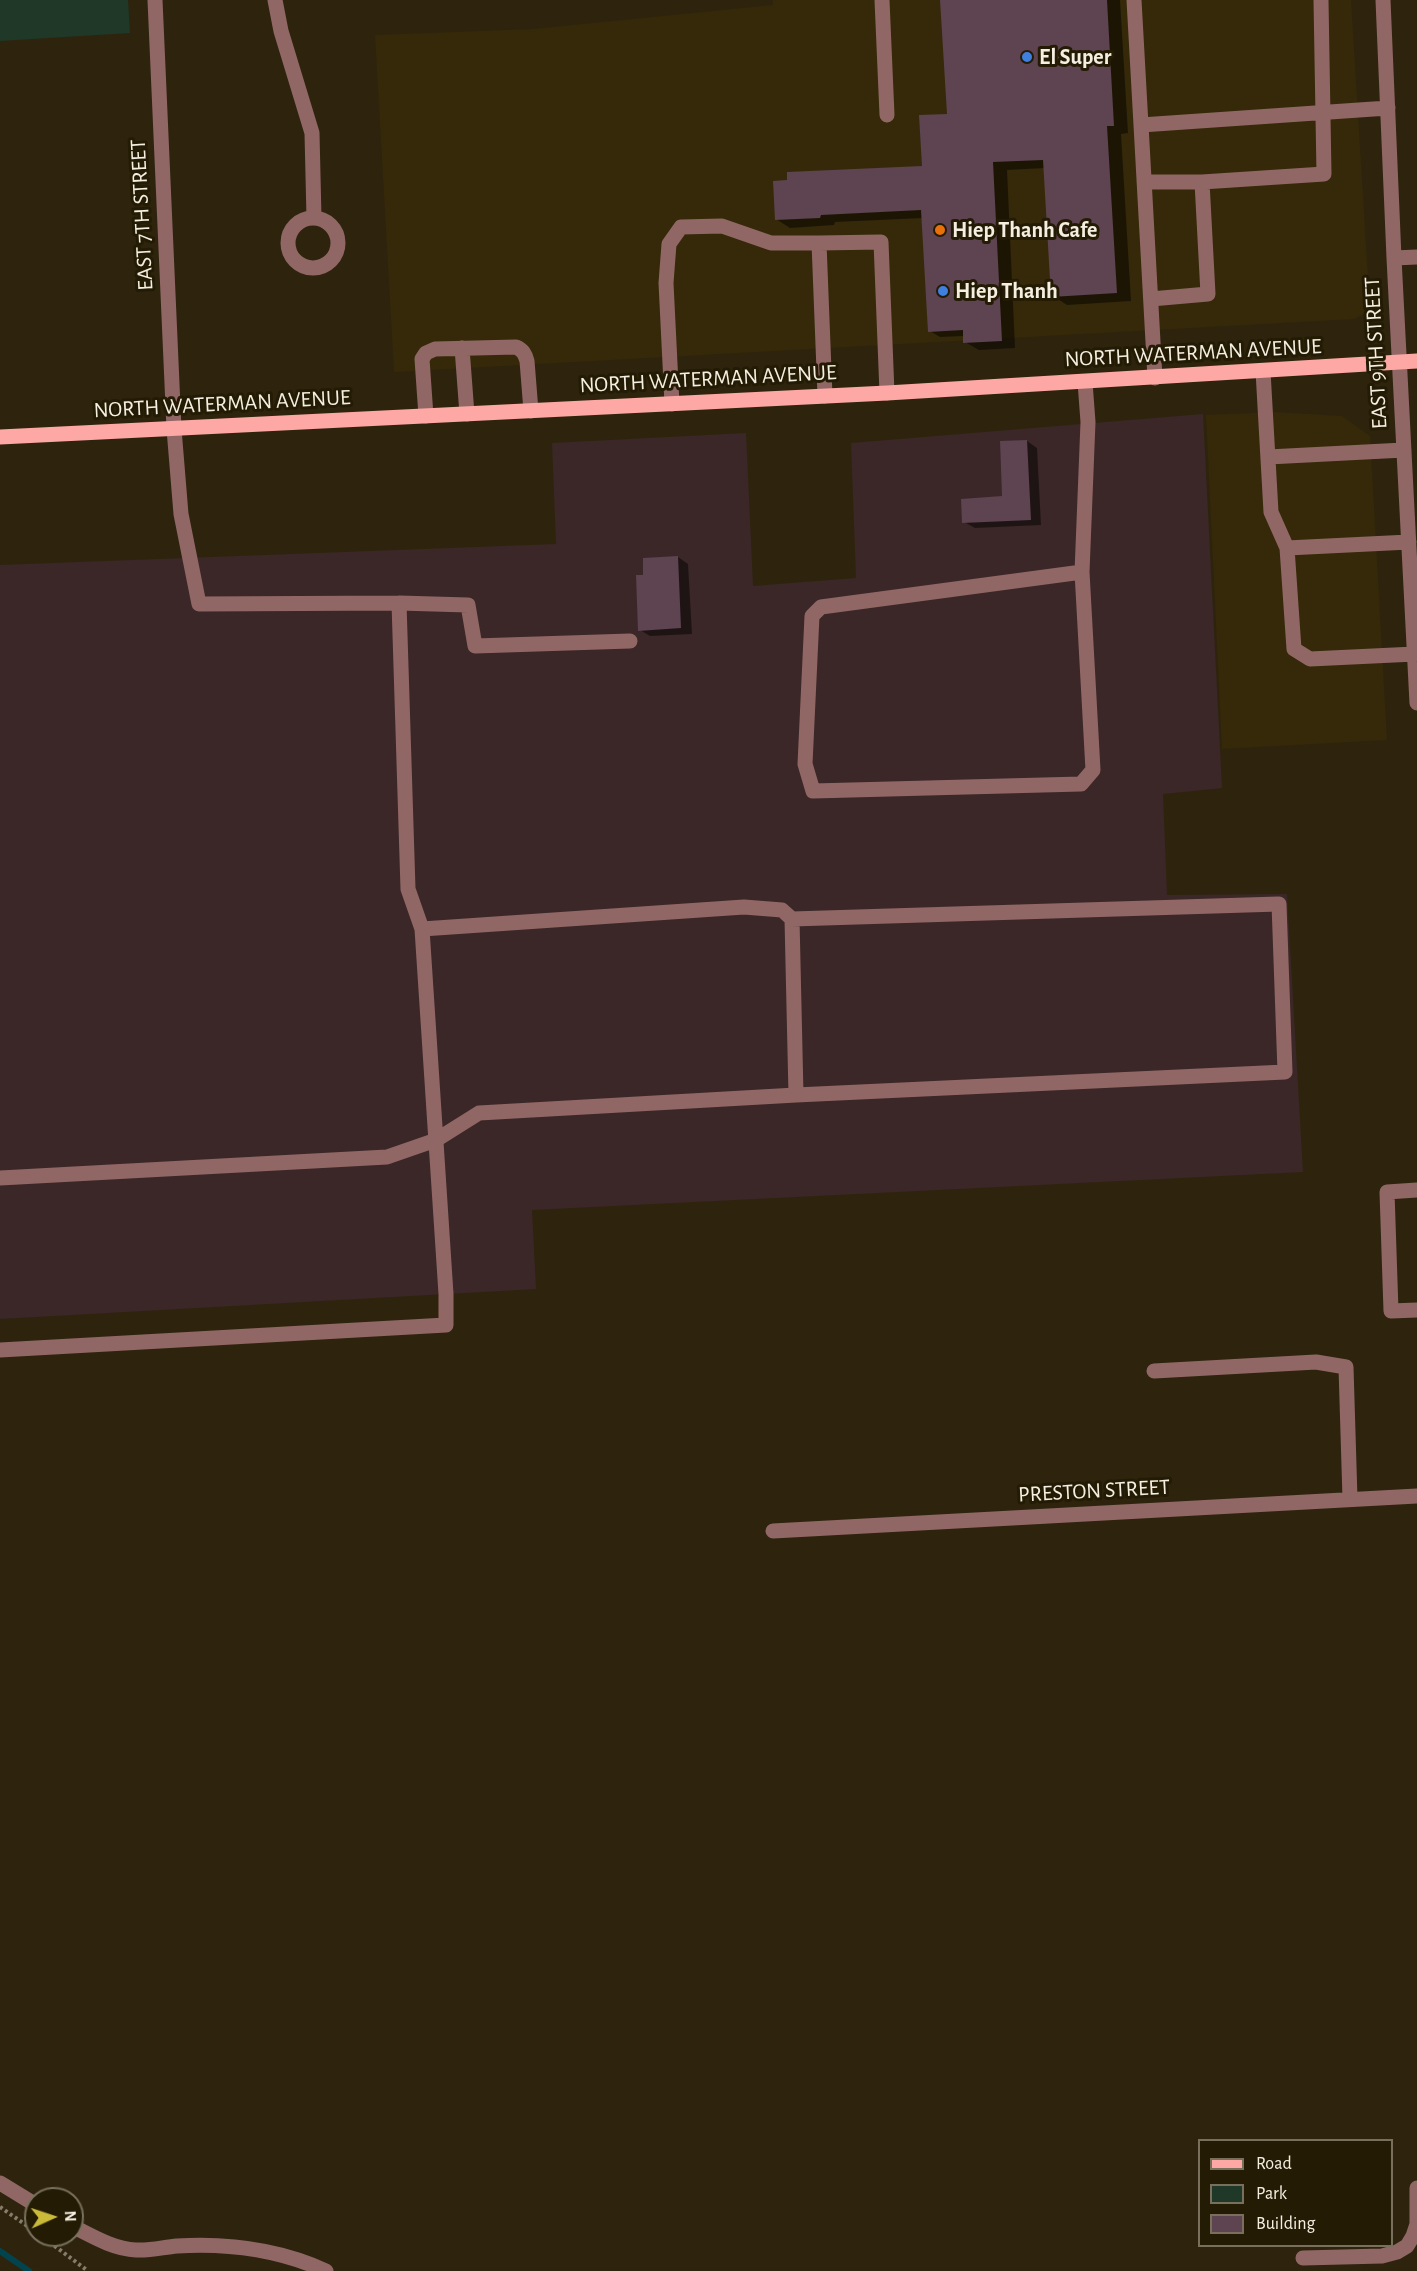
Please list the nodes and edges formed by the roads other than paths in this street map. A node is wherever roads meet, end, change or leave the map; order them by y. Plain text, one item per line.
1 (155, 0) edge
2 (275, 0) edge
3 (882, 0) edge
4 (1134, 0) edge
5 (1321, 0) edge
6 (1383, 0) edge
7 (1388, 108) junction
8 (1323, 112) junction
9 (887, 115) dead end
10 (1142, 124) junction
11 (1144, 182) junction
12 (1202, 182) junction
13 (314, 218) dead end
14 (819, 243) junction
15 (1417, 256) edge
16 (1394, 258) junction
17 (1151, 299) junction
18 (462, 348) junction
19 (1417, 361) edge
20 (1400, 362) junction
21 (1263, 371) junction
22 (1155, 378) junction
23 (1085, 382) junction
24 (887, 393) junction
25 (825, 396) junction
26 (672, 404) junction
27 (531, 411) junction
28 (467, 414) junction
29 (426, 416) junction
30 (174, 429) junction
31 (0, 437) edge
32 (1404, 450) junction
33 (1268, 457) junction
34 (1409, 542) junction
35 (1287, 548) junction
36 (1082, 572) junction
37 (399, 603) junction
38 (1415, 628) edge
39 (630, 641) dead end
40 (1414, 654) junction
41 (1417, 703) edge
42 (792, 919) junction
43 (422, 929) junction
44 (796, 1095) junction
45 (436, 1140) junction
46 (0, 1179) edge
47 (1417, 1190) edge
48 (1417, 1310) edge
49 (0, 1350) edge
50 (1154, 1371) dead end
51 (1417, 1496) edge
52 (1350, 1499) junction
53 (773, 1531) dead end
54 (0, 2183) edge
55 (1417, 2188) edge
56 (24, 2198) edge
57 (84, 2232) edge
58 (1303, 2258) dead end
59 (326, 2271) edge

1 - 30 street, EAST 7TH STREET
2 - 13 street
3 - 9 street
4 - 10 street
5 - 8 street
6 - 7 street, EAST 9TH STREET
7 - 8 street
7 - 16 street, EAST 9TH STREET
8 - 10 street
8 - 12 street
10 - 11 street
11 - 12 street
11 - 17 street
12 - 17 street
14 - 24 street
14 - 25 street
14 - 26 street
15 - 16 street
16 - 20 street, EAST 9TH STREET
17 - 22 street
18 - 27 street
18 - 28 street
18 - 29 street
19 - 20 main road, NORTH WATERMAN AVENUE
20 - 21 main road, NORTH WATERMAN AVENUE
20 - 32 street, EAST 9TH STREET
21 - 22 main road, NORTH WATERMAN AVENUE
21 - 33 street
22 - 23 main road, NORTH WATERMAN AVENUE
23 - 24 main road, NORTH WATERMAN AVENUE
23 - 36 street
24 - 25 main road, NORTH WATERMAN AVENUE
25 - 26 main road, NORTH WATERMAN AVENUE
26 - 27 main road, NORTH WATERMAN AVENUE
27 - 28 main road, NORTH WATERMAN AVENUE
28 - 29 main road, NORTH WATERMAN AVENUE
29 - 30 main road, NORTH WATERMAN AVENUE
30 - 31 main road, NORTH WATERMAN AVENUE
30 - 37 street, EAST 7TH STREET
32 - 33 street
32 - 34 street, EAST 9TH STREET
33 - 35 street
34 - 35 street
34 - 38 street, EAST 9TH STREET
35 - 40 street
36 - 36 street
37 - 39 street
37 - 43 street
38 - 40 street, EAST 9TH STREET
40 - 41 street, EAST 9TH STREET
42 - 43 street
42 - 44 street
42 - 44 street
43 - 45 street
44 - 45 street
45 - 46 street
45 - 49 street
47 - 48 street
50 - 52 street
51 - 52 street, PRESTON STREET
52 - 53 street, PRESTON STREET
54 - 56 street
55 - 58 street
57 - 59 street

